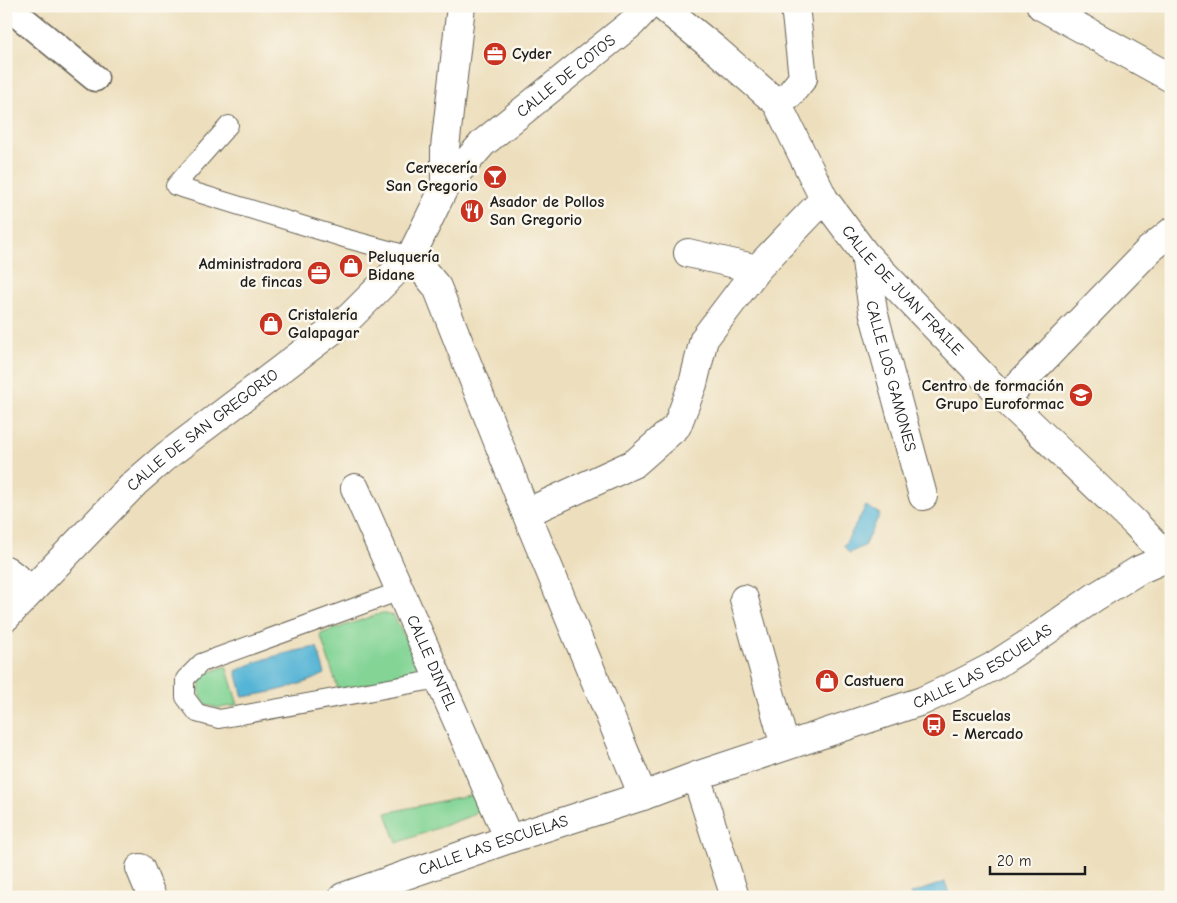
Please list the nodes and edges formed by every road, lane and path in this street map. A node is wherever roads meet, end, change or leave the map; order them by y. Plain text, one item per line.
1 (7, 6) edge
2 (461, 6) edge
3 (648, 6) edge
4 (662, 6) edge
5 (795, 6) edge
6 (1041, 6) edge
7 (94, 78) dead end
8 (1171, 78) edge
9 (777, 103) junction
10 (229, 125) dead end
11 (483, 143) joint
12 (445, 186) junction
13 (824, 199) junction
14 (1171, 232) edge
15 (688, 252) dead end
16 (865, 254) junction
17 (411, 256) junction
18 (756, 269) junction
19 (1006, 399) junction
20 (355, 488) dead end
21 (923, 496) dead end
22 (526, 513) junction
23 (1169, 557) edge
24 (6, 570) edge
25 (32, 590) junction
26 (400, 591) junction
27 (744, 599) dead end
28 (6, 617) edge
29 (439, 679) junction
30 (785, 746) junction
31 (696, 776) junction
32 (643, 796) junction
33 (509, 839) junction
34 (140, 868) dead end
35 (152, 897) edge
36 (343, 897) edge
37 (735, 897) edge

1 - 7 street
2 - 12 street, CALLE DE SAN GREGORIO
3 - 11 street, CALLE DE COTOS
4 - 9 street, CALLE DE JUAN FRAILE
5 - 9 street
6 - 8 street
9 - 13 street, CALLE DE JUAN FRAILE
10 - 17 lane
11 - 12 street, CALLE DE SAN GREGORIO
12 - 17 street, CALLE DE SAN GREGORIO
13 - 16 street, CALLE DE JUAN FRAILE
13 - 18 street
14 - 19 street
15 - 18 street
16 - 19 street, CALLE DE JUAN FRAILE
16 - 21 street, CALLE LOS GAMONES
17 - 22 street
17 - 25 street, CALLE DE SAN GREGORIO
18 - 22 street
19 - 23 street, CALLE DE JUAN FRAILE
20 - 26 street, CALLE DINTEL
22 - 32 street
23 - 30 street, CALLE LAS ESCUELAS
24 - 25 street
25 - 28 street, CALLE DE SAN GREGORIO
26 - 29 street, CALLE DINTEL
26 - 29 lane
27 - 30 street
29 - 33 street, CALLE DINTEL
30 - 31 street, CALLE LAS ESCUELAS
31 - 32 street, CALLE LAS ESCUELAS
31 - 37 street
32 - 33 street, CALLE LAS ESCUELAS
33 - 36 street, CALLE LAS ESCUELAS
34 - 35 street

